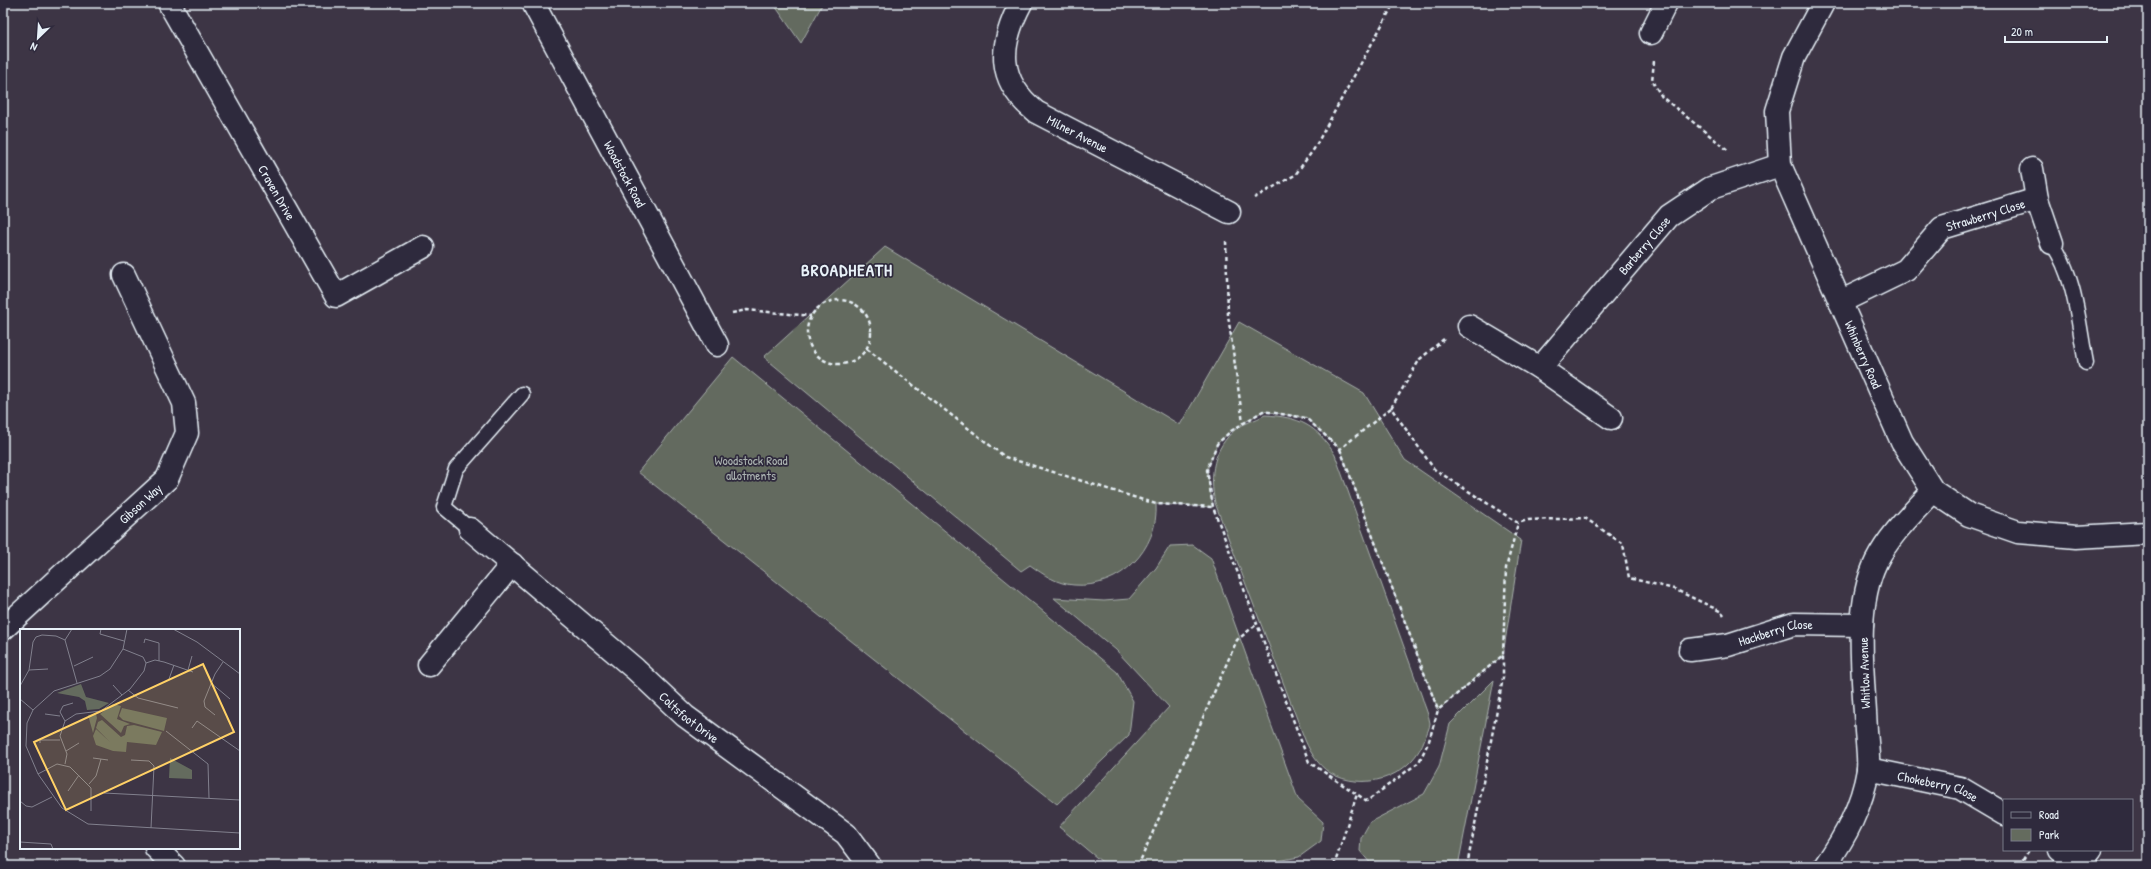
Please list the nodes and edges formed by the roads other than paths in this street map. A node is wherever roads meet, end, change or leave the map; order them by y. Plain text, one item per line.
1 (169, 3) edge
2 (533, 3) edge
3 (1021, 3) edge
4 (1666, 3) edge
5 (1823, 3) edge
6 (1651, 32) road end
7 (1780, 166) junction
8 (2032, 169) dead end
9 (2037, 199) junction
10 (1229, 212) road end
11 (2052, 243) joint
12 (423, 247) dead end
13 (124, 275) dead end
14 (1840, 302) junction
15 (1469, 326) road end
16 (717, 345) dead end
17 (2086, 363) dead end
18 (1540, 368) junction
19 (522, 394) dead end
20 (1611, 418) dead end
21 (1933, 491) junction
22 (470, 529) joint
23 (2148, 533) edge
24 (512, 564) junction
25 (5, 622) edge
26 (1862, 625) junction
27 (1690, 650) dead end
28 (429, 665) dead end
29 (1868, 769) junction
30 (2003, 813) edge
31 (157, 849) edge
32 (2062, 851) edge
33 (2090, 851) edge
34 (174, 866) edge
35 (870, 866) edge
36 (1825, 866) edge

1 - 12 street, Craven Drive
2 - 16 street, Woodstock Road
3 - 10 street, Milner Avenue
4 - 6 street
5 - 7 street, Whinberry Road
7 - 14 street, Whinberry Road
7 - 18 street, Barberry Close
8 - 9 street, Strawberry Close
9 - 11 street, Strawberry Close
9 - 14 street, Strawberry Close
11 - 17 lane
13 - 25 street, Gibson Way
14 - 21 street, Whinberry Road
15 - 18 street
18 - 20 street
19 - 22 lane
21 - 23 street, Whinberry Road
21 - 26 street, Whitlow Avenue
22 - 24 street, Coltsfoot Drive
24 - 28 street
24 - 35 street, Coltsfoot Drive
26 - 27 street, Hackberry Close
26 - 29 street, Whitlow Avenue
29 - 30 street, Chokeberry Close
29 - 36 street, Whitlow Avenue
31 - 34 street
32 - 33 street

